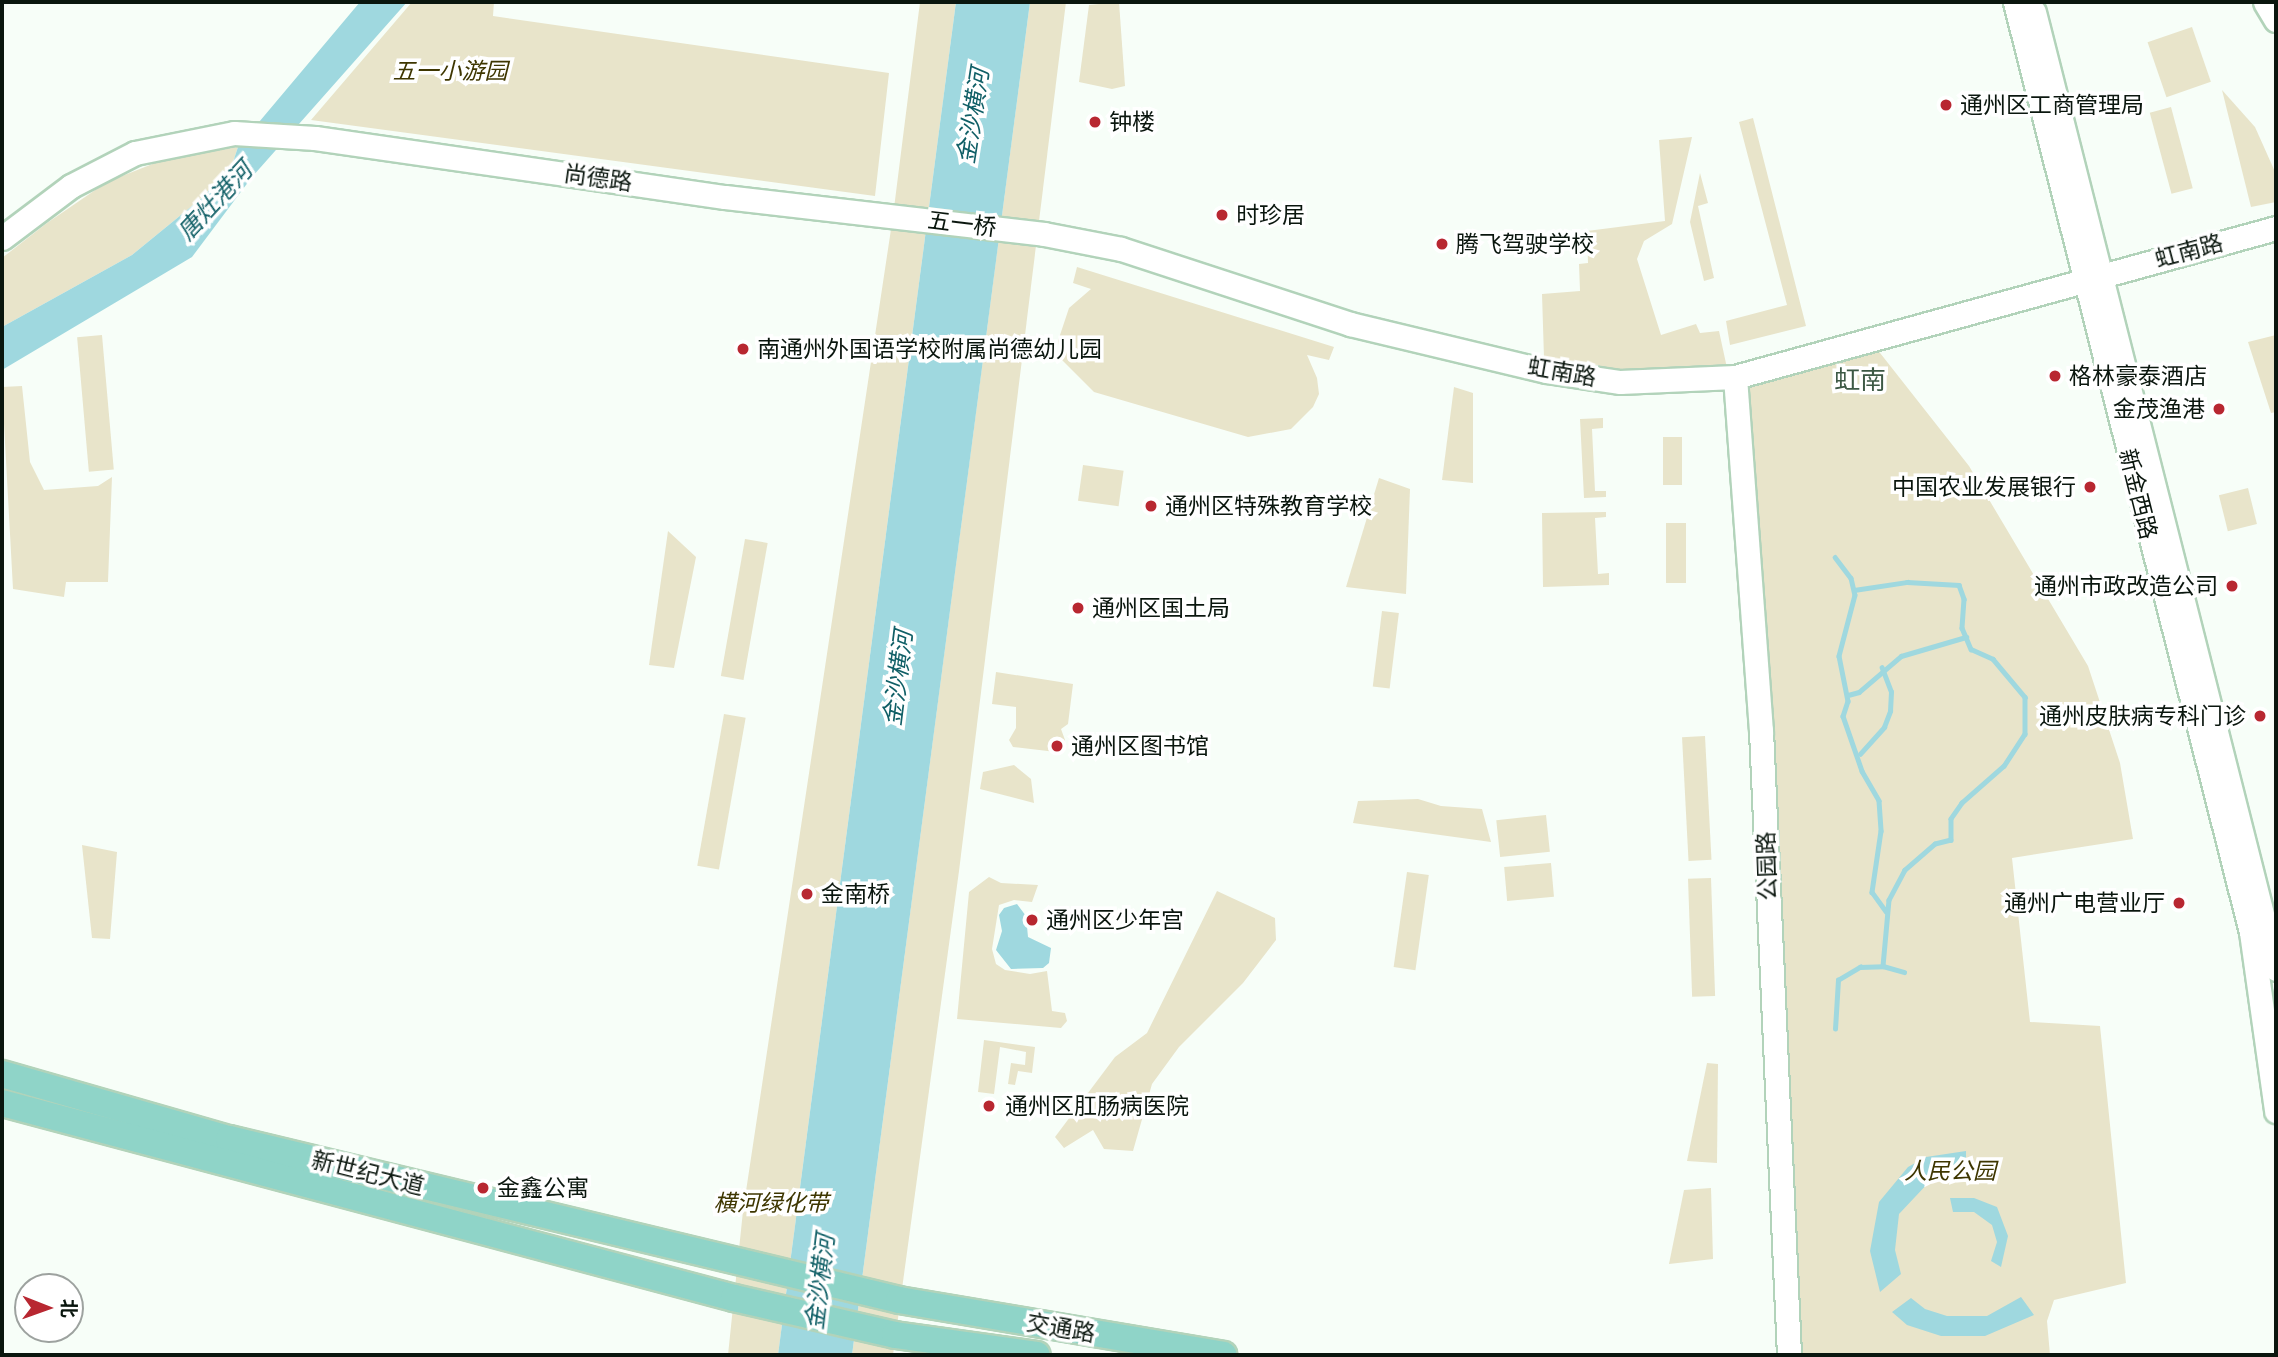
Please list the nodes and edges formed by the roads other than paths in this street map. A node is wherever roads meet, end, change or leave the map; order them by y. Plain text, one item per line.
1 (2015, 2) edge
2 (2031, 2) edge
3 (2265, 2) edge
4 (2276, 20) edge
5 (880, 215) joint
6 (2276, 228) edge
7 (1044, 234) joint
8 (2, 238) edge
9 (2093, 277) junction
10 (1735, 377) junction
11 (2276, 969) edge
12 (2, 1074) edge
13 (2, 1103) edge
14 (2276, 1111) edge
15 (899, 1300) joint
16 (895, 1335) joint
17 (1037, 1355) edge
18 (1223, 1355) edge
19 (1789, 1355) edge

1 - 9 street, 新金西路
2 - 9 street, 新金西路
3 - 4 street
5 - 7 street, 五一桥
5 - 8 street, 尚德路
6 - 9 street, 虹南路
7 - 10 street, 虹南路
9 - 10 street, 虹南路
9 - 11 street, 新金西路
9 - 14 street, 新金西路
10 - 19 street, 公园路
12 - 15 main road, 新世纪大道
13 - 16 main road, 新世纪大道
15 - 18 main road, 交通路
16 - 17 main road, 交通路

